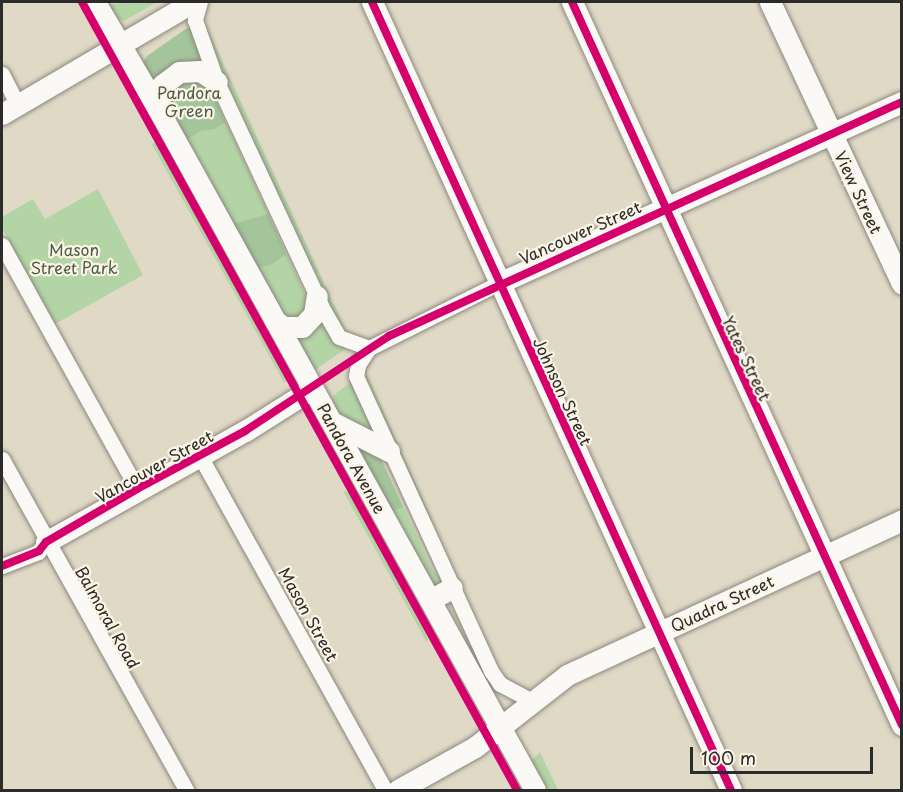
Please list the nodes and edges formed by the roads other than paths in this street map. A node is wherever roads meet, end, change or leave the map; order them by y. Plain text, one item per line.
1 (95, 2) edge
2 (193, 2) edge
3 (200, 2) edge
4 (372, 2) edge
5 (572, 2) edge
6 (770, 2) edge
7 (122, 46) junction
8 (2, 74) edge
9 (217, 82) junction
10 (902, 102) edge
11 (158, 109) junction
12 (10, 110) edge
13 (833, 135) junction
14 (663, 210) junction
15 (2, 245) edge
16 (499, 283) junction
17 (902, 284) edge
18 (317, 296) junction
19 (275, 321) junction
20 (369, 348) junction
21 (313, 388) junction
22 (332, 422) junction
23 (388, 451) junction
24 (200, 456) junction
25 (2, 459) edge
26 (137, 489) junction
27 (902, 520) edge
28 (46, 542) junction
29 (824, 556) junction
30 (2, 566) edge
31 (452, 588) junction
32 (430, 600) junction
33 (659, 632) junction
34 (530, 700) junction
35 (501, 725) junction
36 (902, 725) edge
37 (409, 788) edge
38 (186, 790) edge
39 (385, 790) edge
40 (535, 790) edge
41 (731, 790) edge

1 - 7 main road, Pandora Avenue
2 - 7 main road
3 - 9 street
4 - 16 main road, Johnson Street
5 - 14 main road, Yates Street
6 - 13 main road, View Street
7 - 11 main road, Pandora Avenue
7 - 12 main road
8 - 12 street
9 - 11 main road
9 - 18 street
10 - 13 main road, Vancouver Street
11 - 19 main road, Pandora Avenue
13 - 14 main road, Vancouver Street
13 - 17 main road, View Street
14 - 16 main road, Vancouver Street
14 - 29 main road, Yates Street
15 - 26 street
16 - 20 street, Vancouver Street
16 - 33 main road, Johnson Street
18 - 19 main road
18 - 20 street
19 - 21 main road, Pandora Avenue
20 - 23 street, Pandora Avenue
21 - 22 main road, Pandora Avenue
21 - 24 main road, Vancouver Street
22 - 23 main road
22 - 32 main road, Pandora Avenue
23 - 31 street, Pandora Avenue
24 - 26 main road, Vancouver Street
24 - 39 street, Mason Street
25 - 28 street, Balmoral Road
26 - 28 main road, Vancouver Street
27 - 29 main road, Quadra Street
28 - 30 street, Vancouver Street
28 - 38 street, Balmoral Road
29 - 33 main road, Quadra Street
29 - 36 main road, Yates Street
31 - 32 main road
31 - 34 street, Pandora Avenue
32 - 35 main road, Pandora Avenue
33 - 34 main road, Quadra Street
33 - 41 main road, Johnson Street
34 - 35 main road, Quadra Street
35 - 37 main road, Quadra Street
35 - 40 main road, Pandora Avenue

